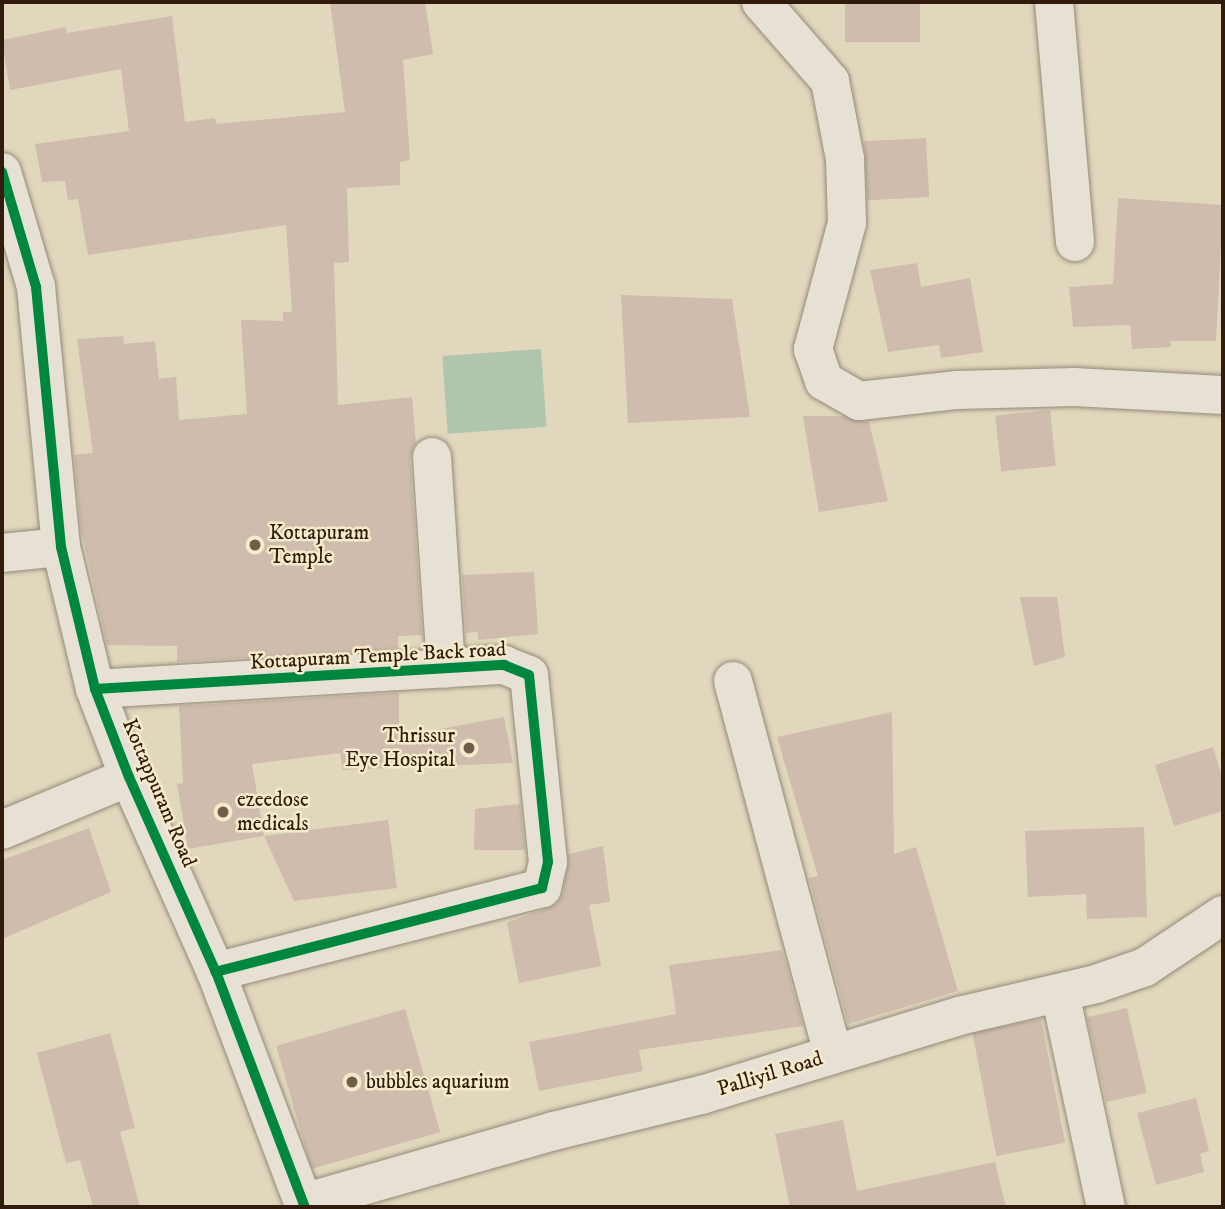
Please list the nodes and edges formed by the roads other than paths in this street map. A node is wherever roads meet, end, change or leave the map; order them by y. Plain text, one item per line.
1 (761, 2) edge
2 (1054, 2) edge
3 (2, 172) edge
4 (1075, 242) dead end
5 (1223, 395) edge
6 (432, 457) dead end
7 (61, 547) junction
8 (2, 553) edge
9 (446, 669) junction
10 (733, 681) dead end
11 (95, 689) junction
12 (129, 777) junction
13 (2, 830) edge
14 (1223, 915) edge
15 (216, 972) junction
16 (1060, 993) junction
17 (833, 1054) junction
18 (304, 1205) edge
19 (1106, 1207) edge

1 - 5 street
2 - 4 street
3 - 7 street, Kottappuram Road
6 - 9 street
7 - 8 street
7 - 11 street, Kottappuram Road
9 - 11 street, Kottapuram Temple Back road
9 - 15 street, Kottapuram Temple Back road
10 - 17 street
11 - 12 street, Kottappuram Road
12 - 13 street
12 - 15 street, Kottappuram Road
14 - 16 street, Palliyil Road
15 - 18 street, Kottappuram Road
16 - 17 street, Palliyil Road
16 - 19 street
17 - 18 street, Palliyil Road

